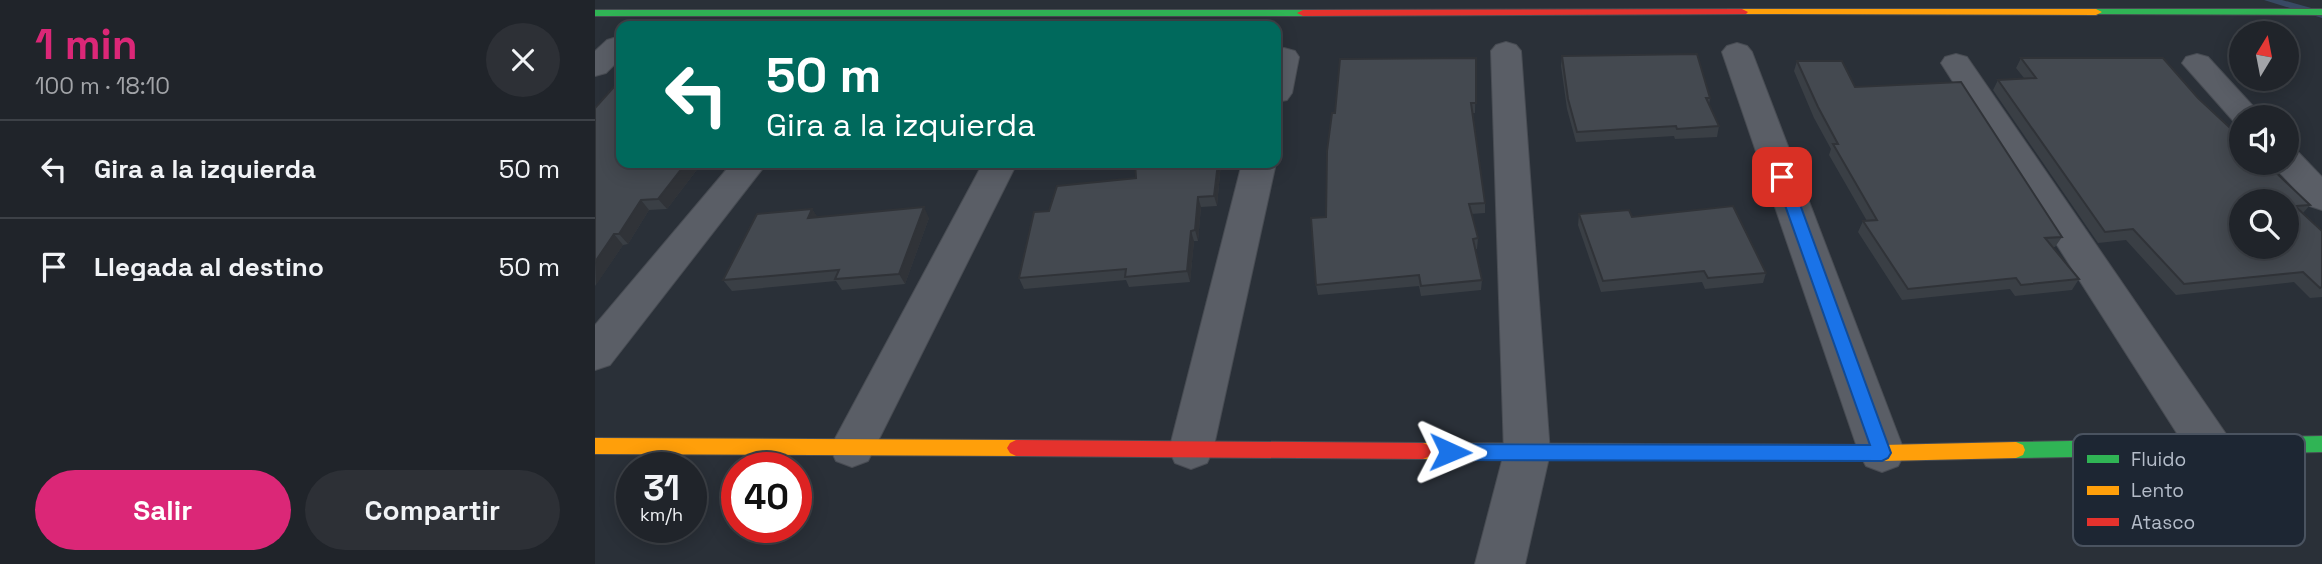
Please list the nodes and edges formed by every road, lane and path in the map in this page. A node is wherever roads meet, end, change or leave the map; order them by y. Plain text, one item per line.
1 (2322, 12) edge
2 (595, 13) edge
3 (616, 47) edge
4 (1506, 51) dead end
5 (1737, 52) dead end
6 (1284, 57) dead end
7 (1956, 63) dead end
8 (2197, 63) dead end
9 (595, 67) edge
10 (1281, 70) edge
11 (2236, 105) edge
12 (746, 168) edge
13 (997, 168) edge
14 (1258, 168) edge
15 (2299, 174) edge
16 (2322, 198) edge
17 (595, 354) edge
18 (2201, 434) edge
19 (595, 446) edge
20 (852, 448) junction
21 (1191, 450) junction
22 (2073, 450) edge
23 (1527, 453) junction
24 (1882, 453) junction
25 (1500, 564) edge

1 - 2 street
3 - 9 street
4 - 23 street
5 - 24 street
6 - 10 street
7 - 18 street
8 - 11 street
12 - 17 street
13 - 20 street
14 - 21 street
15 - 16 street
19 - 20 street
20 - 21 street
21 - 23 street
22 - 24 street
23 - 24 street
23 - 25 street

